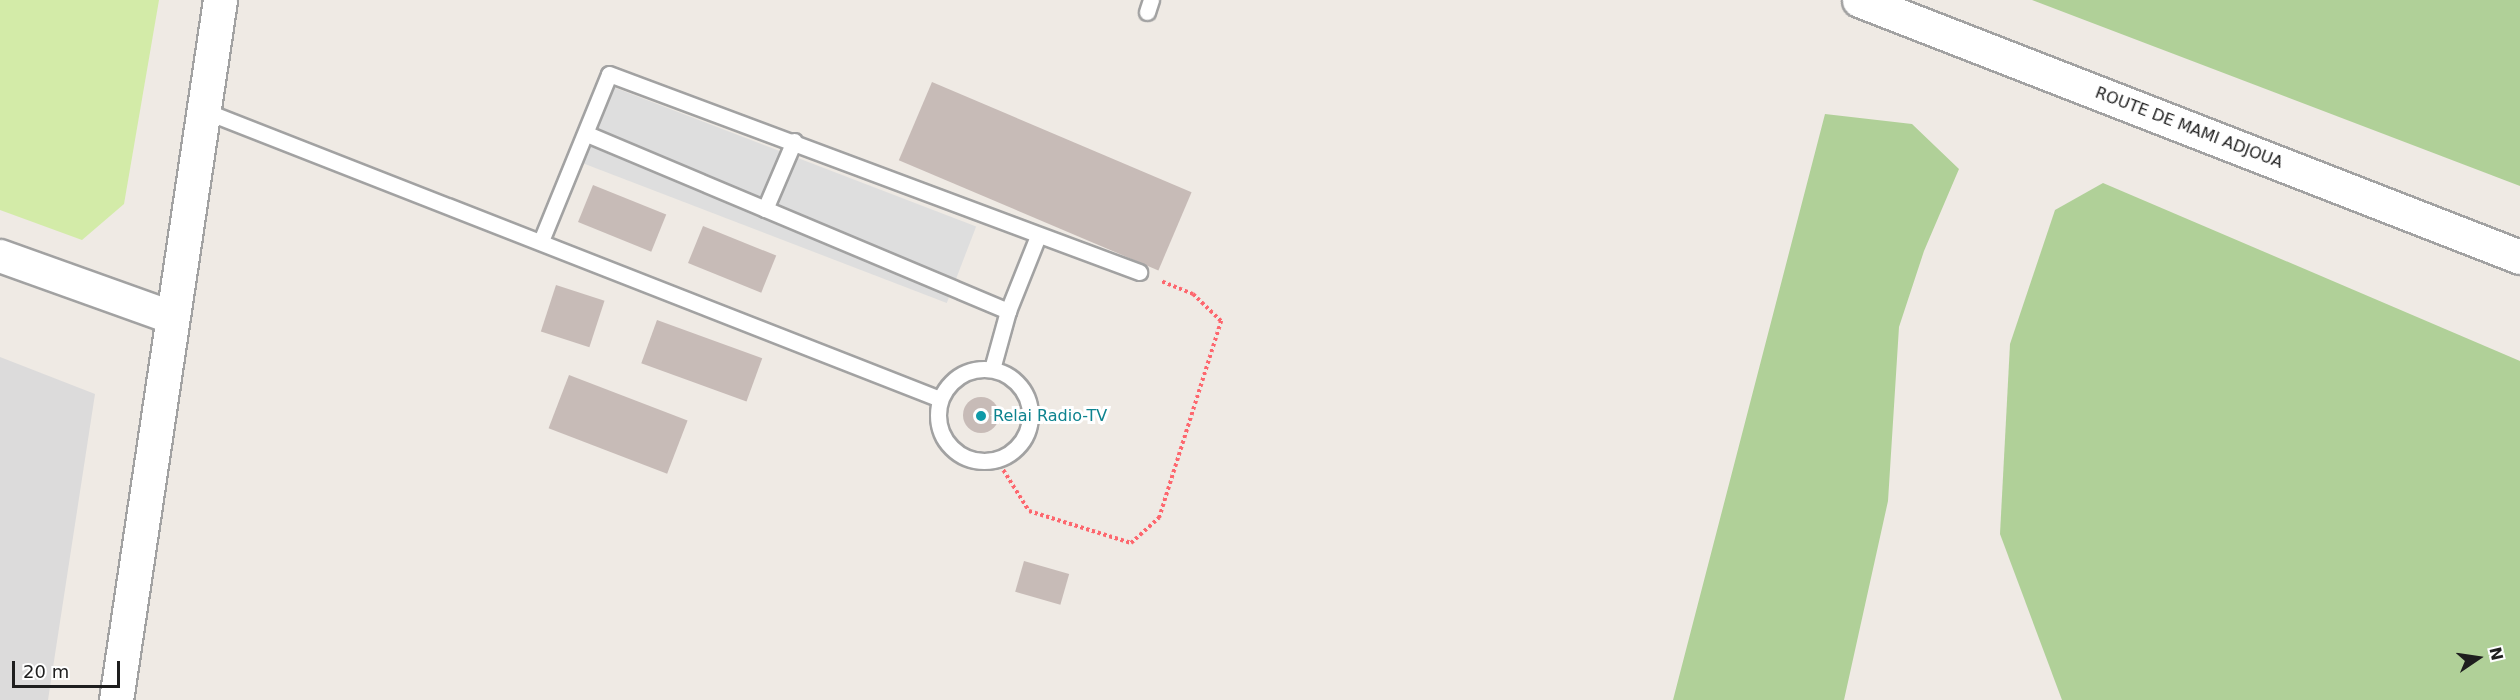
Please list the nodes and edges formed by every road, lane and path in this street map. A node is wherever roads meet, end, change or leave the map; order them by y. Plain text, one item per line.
1 (220, 0) edge
2 (1859, 0) edge
3 (205, 111) junction
4 (587, 134) junction
5 (794, 141) junction
6 (765, 209) junction
7 (1038, 236) junction
8 (541, 241) junction
9 (0, 256) edge
10 (2520, 257) edge
11 (1139, 272) joint
12 (1008, 311) junction
13 (170, 317) junction
14 (992, 369) junction
15 (940, 399) junction
16 (997, 460) junction
17 (116, 700) edge

1 - 3 street
2 - 10 street, ROUTE DE MAMI ADJOUA
3 - 8 lane
3 - 13 street
4 - 5 lane
4 - 6 lane
4 - 8 lane
5 - 6 lane
5 - 7 lane
6 - 12 lane
7 - 11 lane
7 - 12 lane
8 - 15 lane
9 - 13 street
11 - 16 path
12 - 14 lane
13 - 17 street
14 - 15 lane
14 - 16 lane
15 - 16 lane

